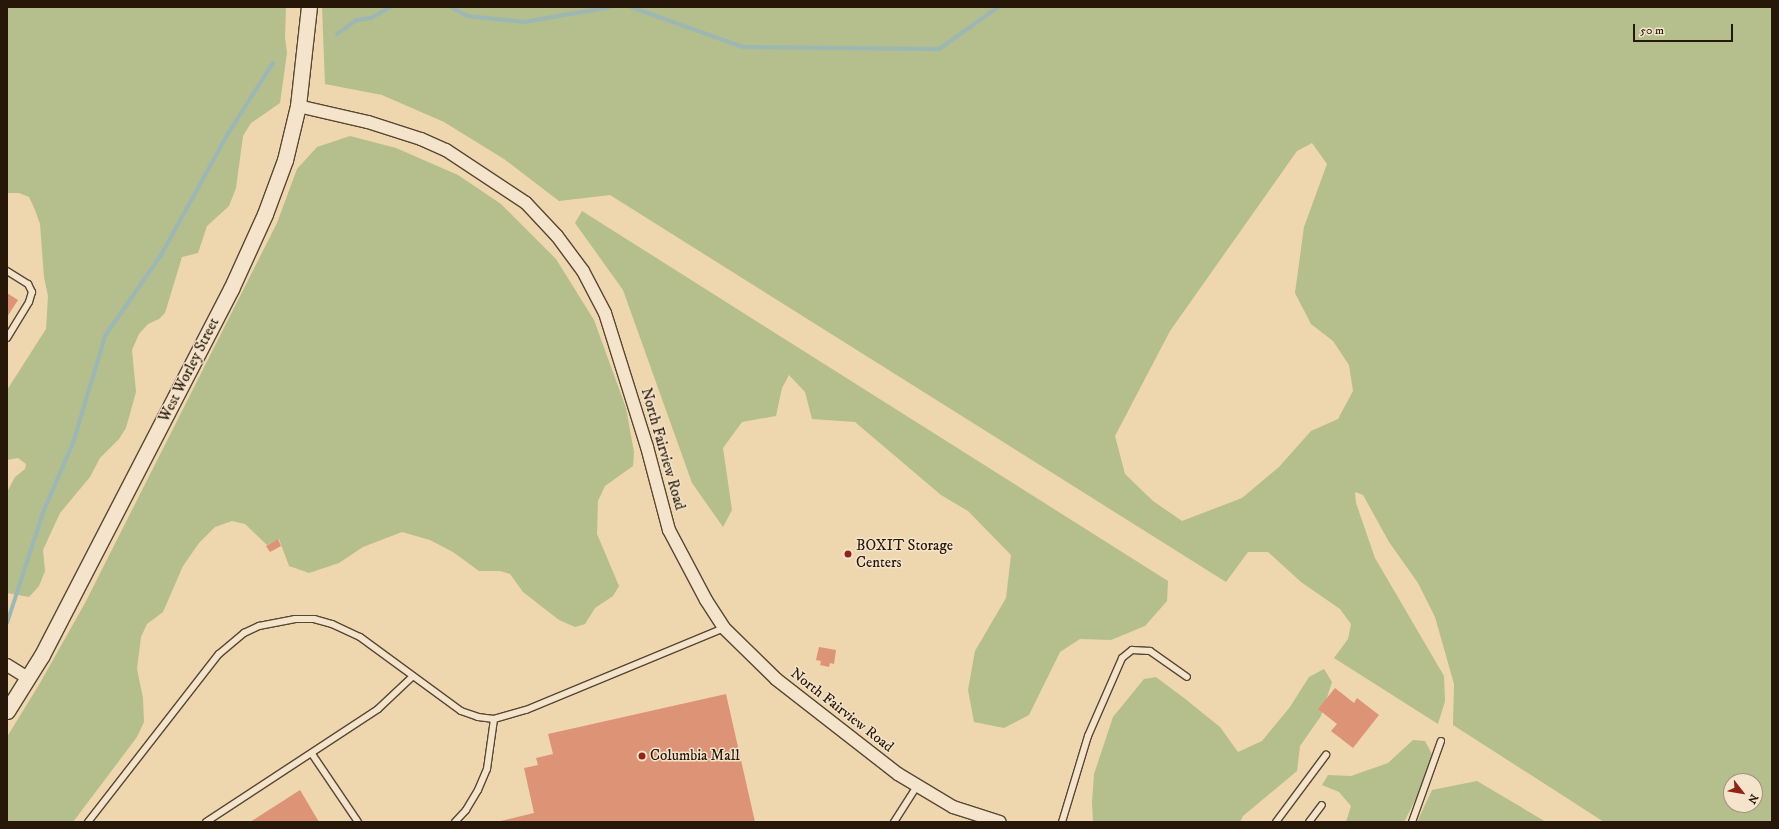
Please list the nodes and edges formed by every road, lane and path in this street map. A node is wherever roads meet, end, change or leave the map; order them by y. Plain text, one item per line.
1 (309, 7) edge
2 (298, 106) junction
3 (7, 271) edge
4 (7, 338) edge
5 (724, 628) junction
6 (7, 665) edge
7 (413, 676) junction
8 (1187, 677) dead end
9 (28, 678) junction
10 (7, 711) edge
11 (494, 719) junction
12 (1441, 742) dead end
13 (312, 754) junction
14 (1326, 755) dead end
15 (917, 786) junction
16 (1322, 805) dead end
17 (953, 806) junction
18 (88, 822) edge
19 (206, 822) edge
20 (358, 822) edge
21 (455, 822) edge
22 (894, 822) edge
23 (975, 822) edge
24 (1000, 822) edge
25 (1062, 822) edge
26 (1276, 822) edge
27 (1308, 822) edge
28 (1412, 822) edge

1 - 2 street, West Worley Street
2 - 5 street, North Fairview Road
2 - 9 street, West Worley Street
3 - 4 lane
5 - 11 lane
5 - 15 street, North Fairview Road
6 - 9 street
7 - 11 lane
7 - 13 lane
7 - 18 lane
8 - 25 lane
9 - 10 street, West Worley Street
11 - 21 lane
12 - 28 lane
13 - 19 lane
13 - 20 lane
14 - 26 lane
15 - 17 street, North Fairview Road
15 - 22 lane
16 - 27 lane
17 - 23 street
17 - 24 street, North Fairview Road

